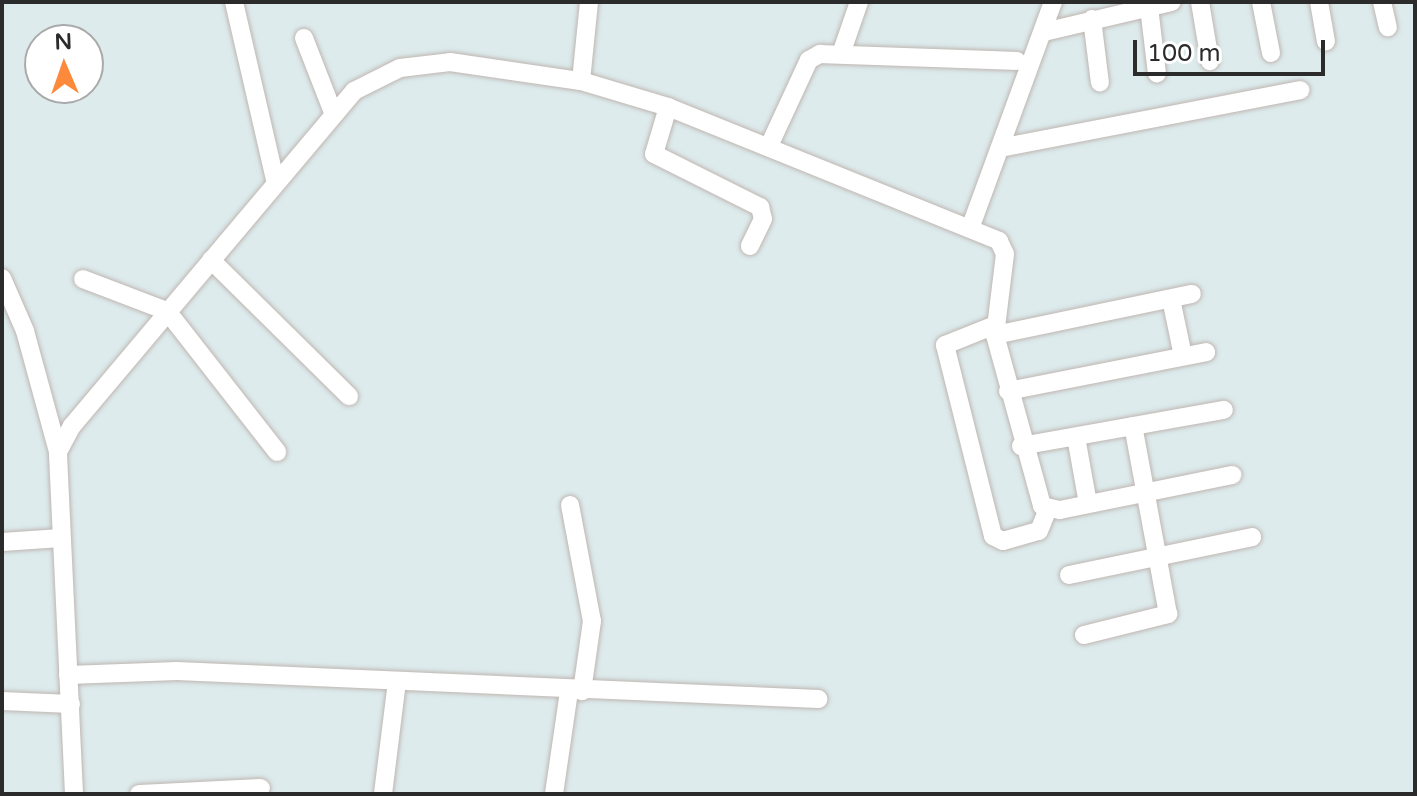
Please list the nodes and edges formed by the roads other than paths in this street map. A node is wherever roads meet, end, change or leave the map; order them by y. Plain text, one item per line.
1 (234, 2) edge
2 (589, 2) edge
3 (859, 2) edge
4 (1053, 2) edge
5 (1172, 2) edge
6 (1200, 2) edge
7 (1261, 2) edge
8 (1319, 2) edge
9 (1382, 2) edge
10 (1149, 7) junction
11 (1092, 19) junction
12 (1388, 27) dead end
13 (1044, 32) junction
14 (304, 38) dead end
15 (1326, 41) dead end
16 (1271, 53) dead end
17 (841, 54) junction
18 (1017, 61) dead end
19 (1210, 61) dead end
20 (1157, 74) dead end
21 (581, 81) junction
22 (1100, 83) dead end
23 (1300, 90) dead end
24 (668, 107) junction
25 (332, 110) junction
26 (769, 146) junction
27 (1000, 148) junction
28 (275, 180) junction
29 (971, 226) junction
30 (750, 246) dead end
31 (211, 260) junction
32 (2, 278) edge
33 (83, 279) dead end
34 (1192, 294) dead end
35 (1171, 299) junction
36 (167, 311) junction
37 (995, 330) junction
38 (1206, 352) dead end
39 (1183, 356) junction
40 (1008, 391) junction
41 (349, 396) dead end
42 (1224, 410) dead end
43 (1133, 426) junction
44 (1076, 437) junction
45 (1021, 446) junction
46 (58, 452) junction
47 (277, 452) dead end
48 (1232, 475) dead end
49 (1146, 492) junction
50 (1088, 504) junction
51 (570, 505) dead end
52 (1048, 509) junction
53 (1252, 537) dead end
54 (61, 538) junction
55 (2, 542) edge
56 (1158, 556) junction
57 (1069, 575) dead end
58 (1084, 635) dead end
59 (68, 675) junction
60 (397, 682) junction
61 (575, 691) junction
62 (818, 699) dead end
63 (2, 701) edge
64 (71, 704) junction
65 (261, 788) dead end
66 (74, 794) edge
67 (139, 794) edge
68 (383, 794) edge
69 (554, 794) edge

1 - 28 street
2 - 21 street
3 - 17 street
4 - 13 street
5 - 10 street
6 - 19 street
7 - 16 street
8 - 15 street
9 - 12 street
10 - 11 street
10 - 20 street
11 - 13 street
11 - 22 street
13 - 27 street
14 - 25 street
17 - 18 street
17 - 26 street
21 - 24 street
21 - 25 street
23 - 27 street
24 - 26 street
24 - 30 street
25 - 28 street
26 - 29 street
27 - 29 street
28 - 31 street
29 - 37 street
31 - 36 street
31 - 41 street
32 - 46 street
33 - 36 street
34 - 35 street
35 - 37 street
35 - 39 street
36 - 46 street
36 - 47 street
37 - 40 street
37 - 52 street
38 - 39 street
39 - 40 street
40 - 45 street
42 - 43 street
43 - 44 street
43 - 49 street
44 - 45 street
44 - 50 street
45 - 52 street
46 - 54 street
48 - 49 street
49 - 50 street
49 - 56 street
50 - 52 street
51 - 61 street
53 - 56 street
54 - 55 street
54 - 59 street
56 - 57 street
56 - 58 street
59 - 60 street
59 - 64 street
60 - 61 street
60 - 68 street
61 - 62 street
61 - 69 street
63 - 64 street
64 - 66 street
65 - 67 street

